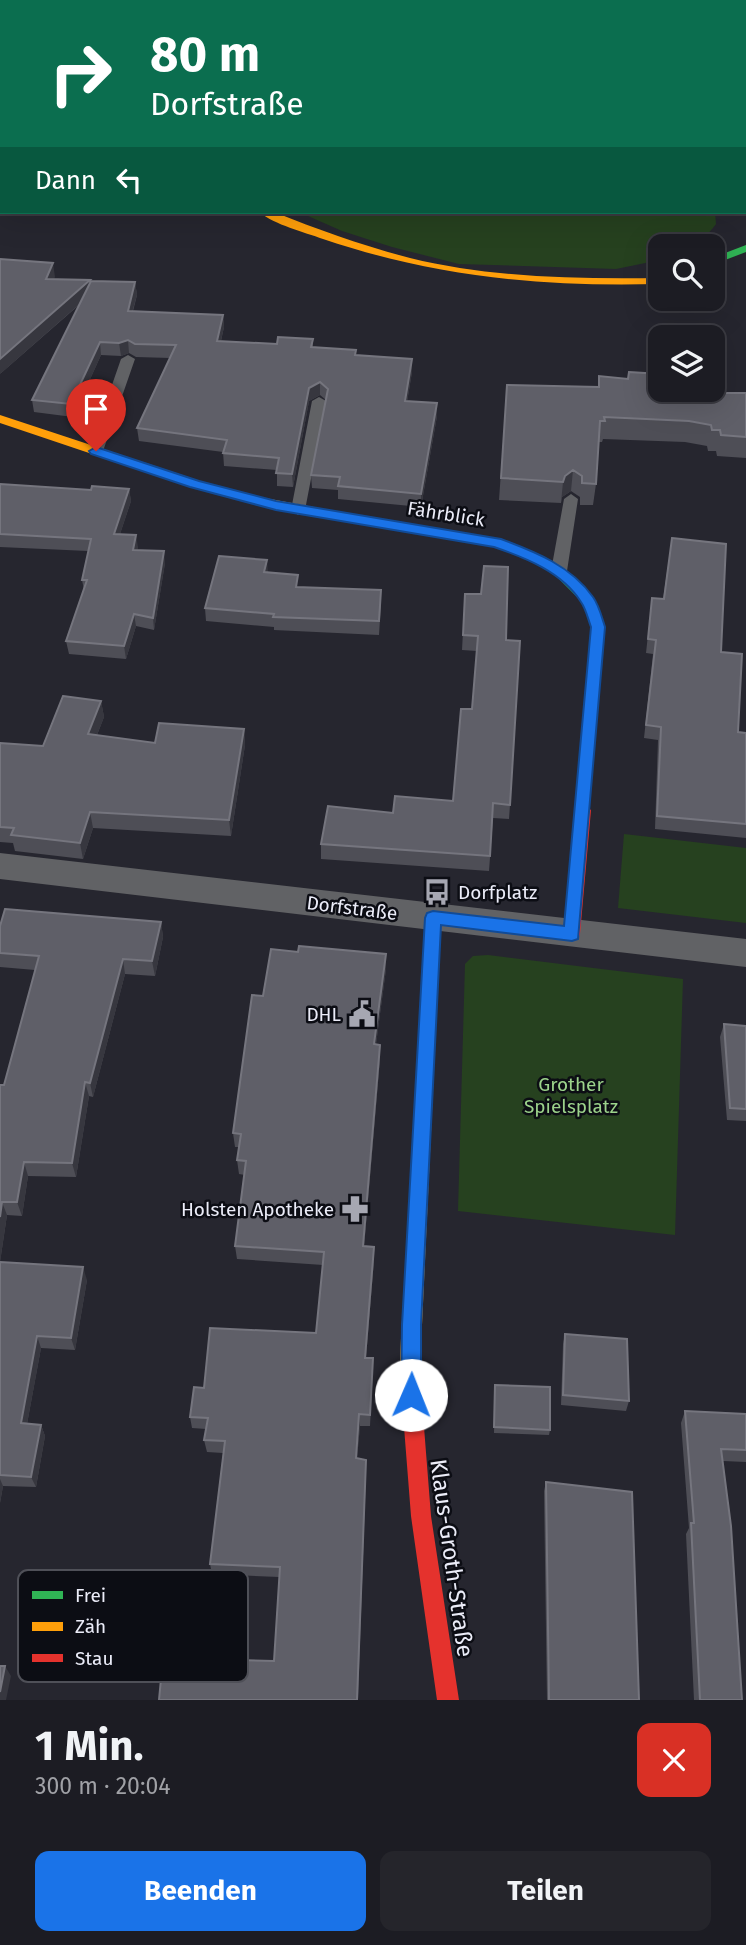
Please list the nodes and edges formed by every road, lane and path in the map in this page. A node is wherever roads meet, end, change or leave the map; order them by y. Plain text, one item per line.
1 (269, 214) edge
2 (744, 248) edge
3 (725, 256) edge
4 (648, 280) edge
5 (128, 359) edge
6 (319, 401) edge
7 (0, 419) edge
8 (96, 451) junction
9 (570, 499) edge
10 (298, 510) junction
11 (559, 571) junction
12 (0, 866) edge
13 (433, 918) junction
14 (572, 934) junction
15 (746, 953) edge
16 (448, 1700) edge

1 - 4 street
2 - 3 street
5 - 8 lane
6 - 10 lane
7 - 8 street, Fährblick
8 - 10 street, Fährblick
9 - 11 lane
10 - 11 street, Fährblick
11 - 14 street, Fährblick
12 - 13 street, Dorfstraße
13 - 14 street, Dorfstraße
13 - 16 street, Klaus-Groth-Straße
14 - 15 street, Dorfstraße

